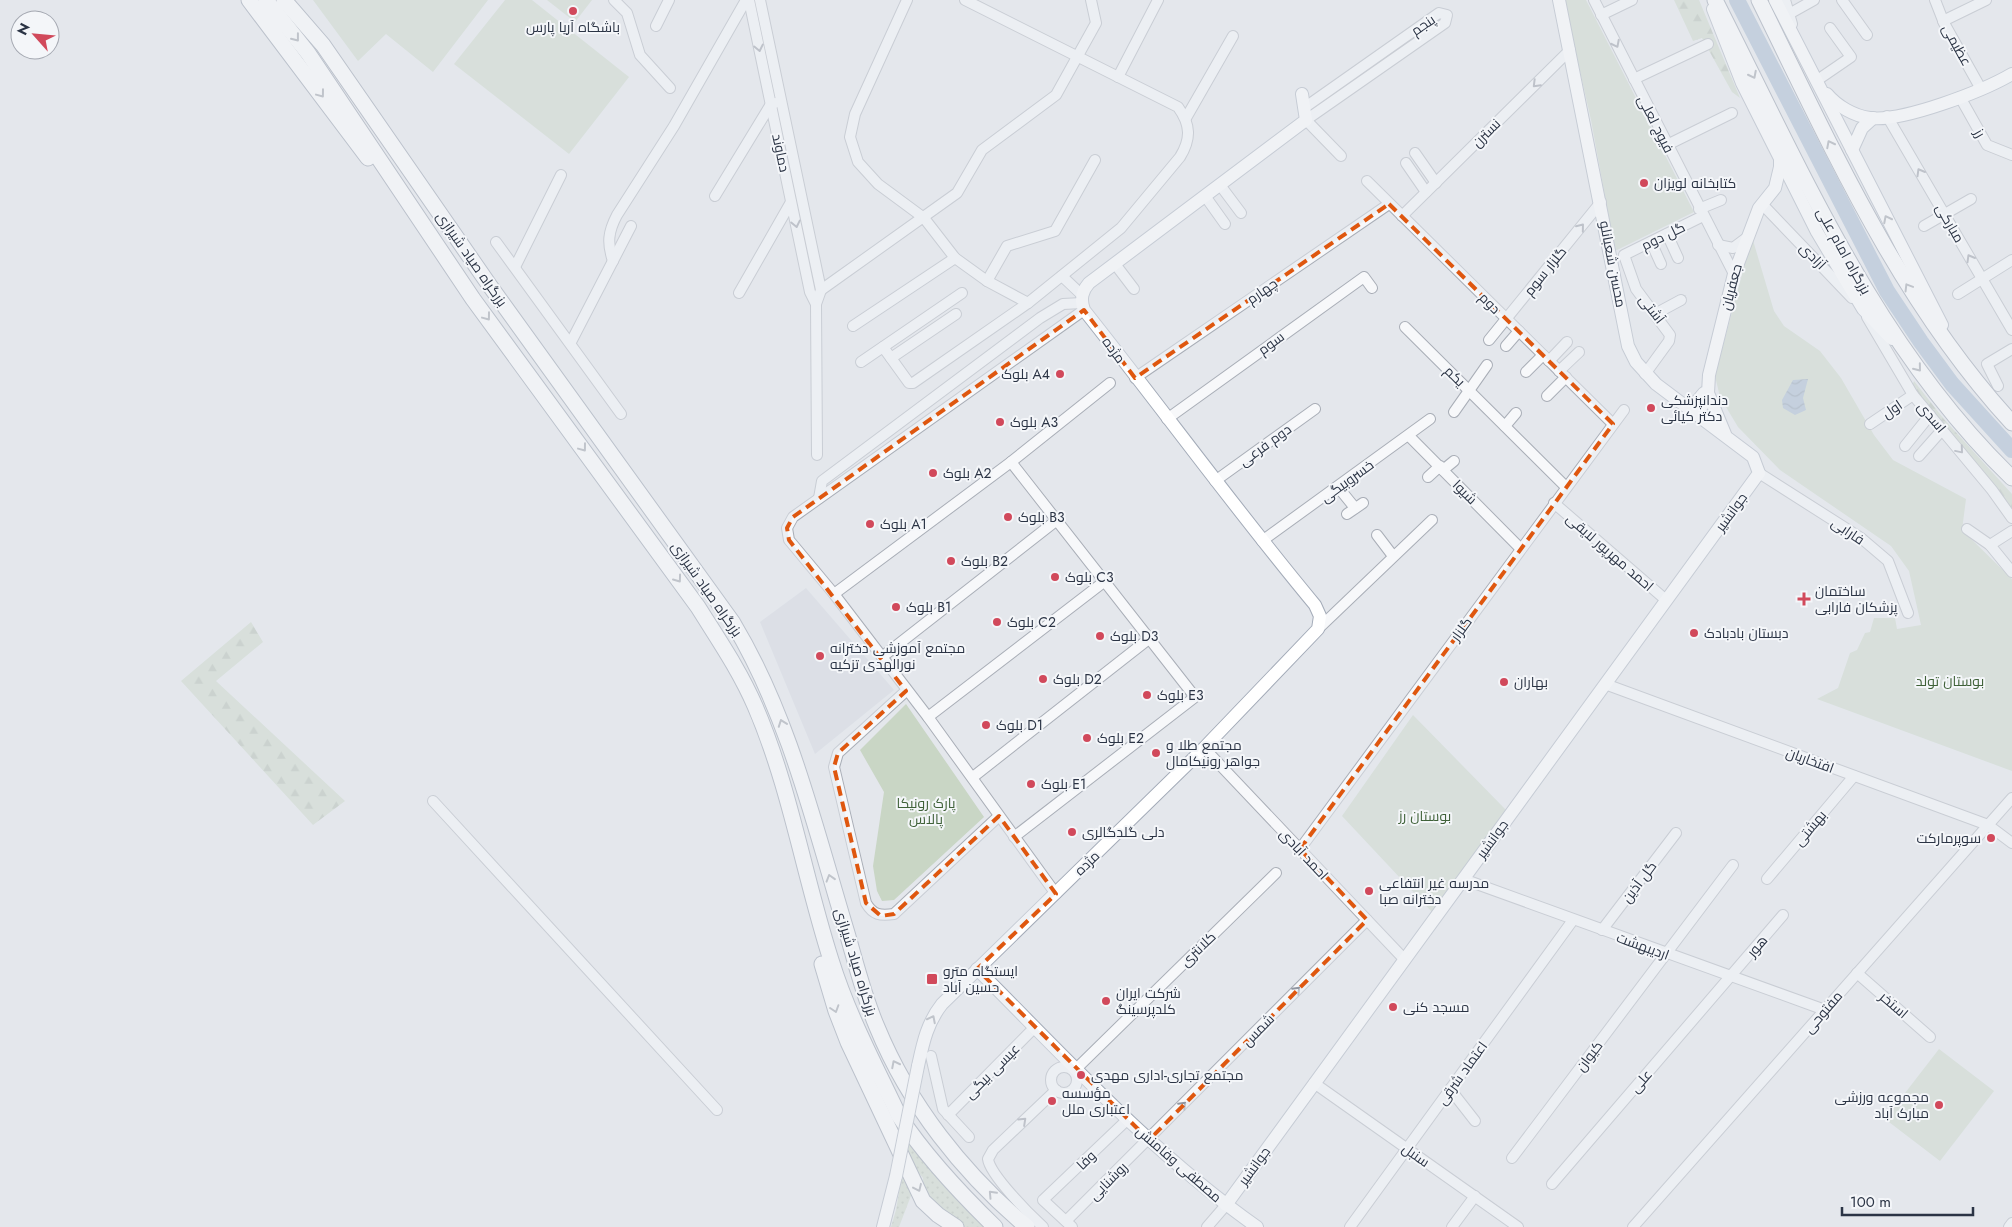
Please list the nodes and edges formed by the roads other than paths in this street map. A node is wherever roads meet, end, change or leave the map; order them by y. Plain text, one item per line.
1 (249, 0) edge
2 (266, 0) edge
3 (284, 0) edge
4 (295, 0) edge
5 (614, 0) edge
6 (669, 0) edge
7 (748, 0) edge
8 (760, 0) edge
9 (907, 0) edge
10 (965, 0) edge
11 (1091, 0) edge
12 (1158, 0) edge
13 (1559, 0) edge
14 (1594, 0) edge
15 (1632, 0) edge
16 (1709, 0) edge
17 (1715, 0) edge
18 (1759, 0) edge
19 (1775, 0) edge
20 (1785, 0) edge
21 (1812, 0) edge
22 (1842, 0) edge
23 (1935, 0) edge
24 (1986, 0) edge
25 (1789, 14) junction
26 (1601, 15) junction
27 (1943, 21) junction
28 (656, 26) dead end
29 (1830, 28) dead end
30 (1867, 35) dead end
31 (1234, 36) dead end
32 (1797, 42) junction
33 (1708, 44) dead end
34 (323, 45) junction
35 (1570, 50) junction
36 (1077, 57) junction
37 (1118, 77) junction
38 (2011, 77) edge
39 (1634, 79) junction
40 (1816, 80) junction
41 (670, 88) dead end
42 (1981, 90) junction
43 (1302, 94) dead end
44 (1960, 97) junction
45 (776, 103) junction
46 (1732, 113) dead end
47 (1305, 114) junction
48 (1887, 116) junction
49 (1186, 118) junction
50 (1873, 118) junction
51 (1667, 145) junction
52 (1852, 150) junction
53 (1415, 153) dead end
54 (2012, 155) edge
55 (1341, 156) dead end
56 (1780, 157) junction
57 (1095, 160) dead end
58 (1406, 163) dead end
59 (561, 175) dead end
60 (1367, 181) dead end
61 (1436, 183) junction
62 (1220, 185) junction
63 (1775, 188) junction
64 (1426, 192) junction
65 (715, 196) dead end
66 (1205, 196) junction
67 (1721, 200) dead end
68 (1971, 200) dead end
69 (792, 202) junction
70 (1601, 202) junction
71 (1802, 202) junction
72 (1389, 204) junction
73 (1762, 204) junction
74 (1241, 213) dead end
75 (1701, 213) junction
76 (1944, 214) junction
77 (1402, 216) junction
78 (924, 218) junction
79 (1226, 224) dead end
80 (632, 226) dead end
81 (1924, 226) dead end
82 (1667, 234) junction
83 (1745, 239) junction
84 (496, 242) dead end
85 (1651, 242) junction
86 (1718, 245) junction
87 (1624, 255) joint
88 (955, 258) junction
89 (1678, 258) dead end
90 (2012, 260) edge
91 (613, 261) junction
92 (1115, 264) junction
93 (1661, 264) dead end
94 (515, 267) junction
95 (1734, 274) junction
96 (1062, 276) junction
97 (1982, 279) junction
98 (987, 281) junction
99 (1372, 288) dead end
100 (1134, 289) dead end
101 (821, 290) junction
102 (739, 293) dead end
103 (962, 293) dead end
104 (1958, 294) dead end
105 (473, 299) junction
106 (1681, 300) dead end
107 (1083, 302) junction
108 (1028, 303) junction
109 (816, 304) junction
110 (1863, 309) junction
111 (956, 314) dead end
112 (1655, 314) junction
113 (1506, 319) junction
114 (853, 326) dead end
115 (1405, 327) dead end
116 (2012, 330) edge
117 (1519, 331) junction
118 (1489, 340) dead end
119 (571, 342) junction
120 (1567, 342) dead end
121 (1506, 346) dead end
122 (883, 347) junction
123 (2012, 349) edge
124 (1903, 350) junction
125 (1579, 352) dead end
126 (891, 358) junction
127 (1546, 358) junction
128 (861, 362) dead end
129 (1487, 365) dead end
130 (1967, 371) junction
131 (1526, 372) dead end
132 (1562, 374) junction
133 (1645, 374) junction
134 (1135, 378) junction
135 (1110, 383) dead end
136 (1998, 386) dead end
137 (1469, 391) junction
138 (1708, 393) junction
139 (1913, 395) junction
140 (1547, 396) dead end
141 (1315, 409) dead end
142 (1624, 410) dead end
143 (1693, 411) junction
144 (1454, 412) dead end
145 (1516, 413) dead end
146 (621, 414) dead end
147 (1930, 415) junction
148 (1167, 418) junction
149 (1430, 418) dead end
150 (2012, 423) edge
151 (1613, 424) junction
152 (1870, 424) dead end
153 (1504, 426) junction
154 (1942, 430) junction
155 (1725, 434) junction
156 (1409, 436) junction
157 (1905, 446) dead end
158 (817, 455) dead end
159 (1919, 456) dead end
160 (1011, 462) junction
161 (1454, 462) dead end
162 (1441, 468) junction
163 (1759, 473) junction
164 (1428, 477) dead end
165 (2012, 478) edge
166 (1215, 481) junction
167 (1338, 487) junction
168 (1566, 487) junction
169 (819, 498) junction
170 (1554, 503) junction
171 (1355, 508) dead end
172 (2012, 518) edge
173 (1057, 520) junction
174 (1432, 520) dead end
175 (1967, 529) dead end
176 (2012, 531) edge
177 (1376, 535) dead end
178 (1262, 541) junction
179 (1990, 545) junction
180 (1521, 549) junction
181 (1393, 556) junction
182 (2012, 572) edge
183 (1105, 581) junction
184 (834, 594) junction
185 (1666, 600) junction
186 (1908, 613) dead end
187 (1318, 629) junction
188 (1150, 638) junction
189 (882, 657) junction
190 (1605, 684) junction
191 (906, 691) junction
192 (928, 717) junction
193 (1204, 748) junction
194 (1854, 776) junction
195 (973, 777) junction
196 (2012, 798) edge
197 (433, 801) dead end
198 (999, 816) junction
199 (1988, 826) junction
200 (1676, 833) dead end
201 (1014, 837) junction
202 (2012, 843) edge
203 (1300, 849) junction
204 (1733, 865) dead end
205 (1276, 873) dead end
206 (1463, 879) junction
207 (1766, 879) dead end
208 (811, 893) junction
209 (1056, 894) junction
210 (1783, 915) dead end
211 (1367, 920) junction
212 (1573, 920) junction
213 (1602, 930) junction
214 (1665, 953) junction
215 (1404, 960) junction
216 (977, 969) junction
217 (1857, 973) junction
218 (1730, 977) junction
219 (1824, 1010) junction
220 (1035, 1027) junction
221 (1930, 1036) dead end
222 (931, 1056) dead end
223 (1058, 1069) junction
224 (1076, 1072) junction
225 (1314, 1083) junction
226 (1450, 1089) junction
227 (1056, 1090) junction
228 (717, 1110) dead end
229 (948, 1114) junction
230 (1128, 1119) junction
231 (1475, 1121) dead end
232 (969, 1137) dead end
233 (1149, 1140) junction
234 (1407, 1149) junction
235 (1512, 1158) dead end
236 (1552, 1184) dead end
237 (1475, 1196) junction
238 (1226, 1205) junction
239 (1069, 1224) edge
240 (2012, 1224) edge
241 (948, 1226) edge
242 (883, 1227) edge
243 (995, 1227) edge
244 (1027, 1227) edge
245 (1043, 1227) edge
246 (1207, 1227) edge
247 (1257, 1227) edge
248 (1350, 1227) edge
249 (1452, 1227) edge
250 (1518, 1227) edge
251 (1634, 1227) edge
252 (2009, 1227) edge

1 -> 105 highway
2 -> 105 highway, بزرگراه صیاد شیرازی
3 - 34 highway, بزرگراه صیاد شیرازی
4 - 34 highway
5 - 41 street
6 - 28 street
7 -> 45 street, دماوند
7 - 91 street
8 - 45 street, دماوند
9 - 78 street
10 - 36 street
11 - 36 street
12 - 37 street
13 - 35 main road, محسن شعبانلو
14 - 26 street, فیوج لعلی
15 - 26 street
16 - 56 main road
17 -> 124 highway, بزرگراه امام علی
130 -> 18 highway
19 - 32 main road
20 - 25 street
21 - 25 street
22 - 30 street
23 - 27 street, عظیمی
24 - 27 street
25 - 32 street
26 -> 39 street, فیوج لعلی
27 - 42 street, عظیمی
29 - 40 street
31 - 49 street
32 - 40 main road
33 - 39 street
244 -> 34 highway, بزرگراه صیاد شیرازی
35 -> 61 street, نسترن
35 - 70 main road, محسن شعبانلو
36 - 37 street
36 - 78 street
37 - 49 street
38 - 42 main road
39 - 51 street, فیوج لعلی
40 - 50 main road
40 - 52 main road
42 - 44 main road
43 - 47 main road
44 - 48 main road
44 - 54 street, رز
45 - 65 street
45 - 69 street, دماوند
45 - 101 street, دماوند
46 - 51 street
47 - 47 street, پنجم
47 - 55 street
47 - 62 main road
48 - 50 main road
76 -> 48 street, مبارکی
49 - 96 street
50 - 52 main road
51 - 75 street, فیوج لعلی
130 -> 52 main road
53 - 61 street
56 - 63 main road, جعفریان
56 - 71 main road
57 - 98 street
58 - 64 street
59 - 94 street
60 - 72 street, دوم
61 - 64 street, نسترن
62 - 66 main road
62 - 74 street
63 - 71 main road
63 - 73 main road, جعفریان
64 - 77 street, نسترن
66 - 79 street
66 - 92 main road
67 - 75 street, گل دوم
68 - 76 street
69 - 102 street
69 -> 109 street, دماوند
113 -> 70 street, گلزار سوم
70 - 133 main road, محسن شعبانلو
71 - 110 main road
72 - 77 street, دوم
72 - 134 street, چهارم
73 - 83 main road, جعفریان
73 - 110 street, آزادی
75 - 82 street, گل دوم
75 - 86 street, فیوج لعلی
76 - 81 street
97 -> 76 street, مبارکی
77 - 113 street, دوم
78 - 88 street
78 - 101 street
80 - 91 street
82 - 85 street, گل دوم
82 - 89 street
83 - 86 street
83 - 95 main road, جعفریان
84 - 94 street
85 - 87 street, گل دوم
85 - 93 street
86 - 95 street, فیوج لعلی
87 - 112 street, آشتی
88 - 98 street
88 - 114 street
90 - 97 street
91 - 119 street
92 - 100 street
92 - 107 main road
94 - 119 street
95 - 138 main road, جعفریان
96 - 107 street
96 - 108 street
97 - 104 street
97 - 116 street, مبارکی
98 - 108 street
99 - 148 street, سوم
101 - 109 street, دماوند
103 - 122 street
105 -> 208 highway, بزرگراه صیاد شیرازی
106 - 112 street
107 - 134 main road, مژده
107 - 169 street
107 - 169 street
108 - 126 street
109 - 158 street, دماوند
110 - 124 main road
110 - 139 street, اسدی
111 - 126 street
112 - 133 street, آشتی
113 - 117 street, دوم
113 - 118 street, گلزار سوم
115 - 137 street, یکم
117 - 121 street
117 - 127 street, دوم
119 - 146 street
120 - 127 street
122 - 126 street
122 - 128 street
123 - 136 street
124 -> 165 highway, بزرگراه امام علی
125 - 132 street
127 - 131 street
127 - 132 street, دوم
129 - 137 street
130 - 150 highway
132 - 140 street
132 - 151 street, دوم
133 - 143 main road, محسن شعبانلو
134 - 148 main road, مژده
135 - 160 street
137 - 144 street
137 - 153 street, یکم
138 - 143 main road
138 - 155 main road
139 - 147 street, اسدی
139 - 152 street, اول
141 - 166 street, دوم فرعی
142 - 151 street, گلزار
143 - 155 main road, محسن شعبانلو
145 - 153 street
147 - 154 street, اسدی
147 - 157 street
148 - 166 main road, مژده
149 - 156 street, خسروبیگی
151 - 168 street, گلزار
153 - 168 street, یکم
154 - 159 street
154 -> 172 street, اسدی
155 - 163 main road, محسن شعبانلو
156 - 162 street, شیوا
156 - 167 street, خسروبیگی
160 - 173 street
160 - 184 street
161 - 162 street
162 - 164 street
162 - 180 street, شیوا
163 - 185 main road, جوانشیر
163 - 186 street, فارابی
166 - 178 main road, مژده
167 - 171 street
167 - 178 street, خسروبیگی
168 - 170 street, گلزار
169 - 184 street
170 - 180 street, گلزار
170 - 185 street, احمد مهرپور لایقی
173 - 183 street
173 - 189 street
174 - 181 street, مژده
175 - 179 street
176 - 179 street
177 - 181 street
178 - 187 main road, مژده
179 - 182 street
180 - 203 street, گلزار
181 - 187 street, مژده
183 - 188 street
183 - 192 street
184 - 189 street
185 - 190 main road, جوانشیر
187 - 193 main road, مژده
188 - 195 street
188 - 201 street
189 - 191 street
190 - 194 street, افتخاریان
190 - 206 main road, جوانشیر
191 - 192 street
191 - 198 street
192 - 195 street
193 - 203 street, احمد آبادی
193 - 209 main road, مژده
194 - 199 street, افتخاریان
194 - 207 street, بهشتی
195 - 198 street
196 - 199 street, مفتوحی
197 - 228 street
198 - 201 street
199 - 202 street, افتخاریان
199 - 217 street, مفتوحی
200 - 213 street, گل آذین
201 - 209 street
203 - 211 street, احمد آبادی
204 - 214 street, کیوان
205 - 224 street, کلانتری
206 - 212 street, اردیبهشت
206 - 215 main road, جوانشیر
208 -> 241 highway
208 - 243 highway, بزرگراه صیاد شیرازی
209 - 216 main road, مژده
210 - 218 street, هور
211 - 215 street, احمد آبادی
233 -> 211 street, شمس
212 - 213 street, اردیبهشت
212 - 226 street, اعتماد شرقی
213 - 214 street, اردیبهشت
214 - 218 street, اردیبهشت
214 - 235 street, کیوان
215 - 225 main road, جوانشیر
216 - 220 main road, مصطفی وفامنش
242 -> 216 main road, مژده, bridge
217 - 219 street, مفتوحی
217 - 221 street, استخر
218 - 219 street, اردیبهشت
218 - 236 street, علی
219 - 251 street, مفتوحی
220 - 224 main road, مصطفی وفامنش
220 - 229 street, عیسی بیگی
222 - 229 street
223 - 224 street, کلانتری
223 - 224 street
223 - 227 street
224 - 227 street
224 - 230 main road, مصطفی وفامنش
225 - 234 street, سنبل
225 - 238 main road, جوانشیر
226 - 231 street
226 - 234 street, اعتماد شرقی
245 -> 227 street
229 - 232 street
230 - 233 main road, مصطفی وفامنش
230 - 239 street, وفا
233 - 238 main road, مصطفی وفامنش
233 - 239 street, روشنایی
234 - 237 street, سنبل
234 - 248 street, اعتماد شرقی
237 - 249 street
237 - 250 street, سنبل
238 - 246 street
238 - 247 main road, مصطفی وفامنش
240 - 252 street

